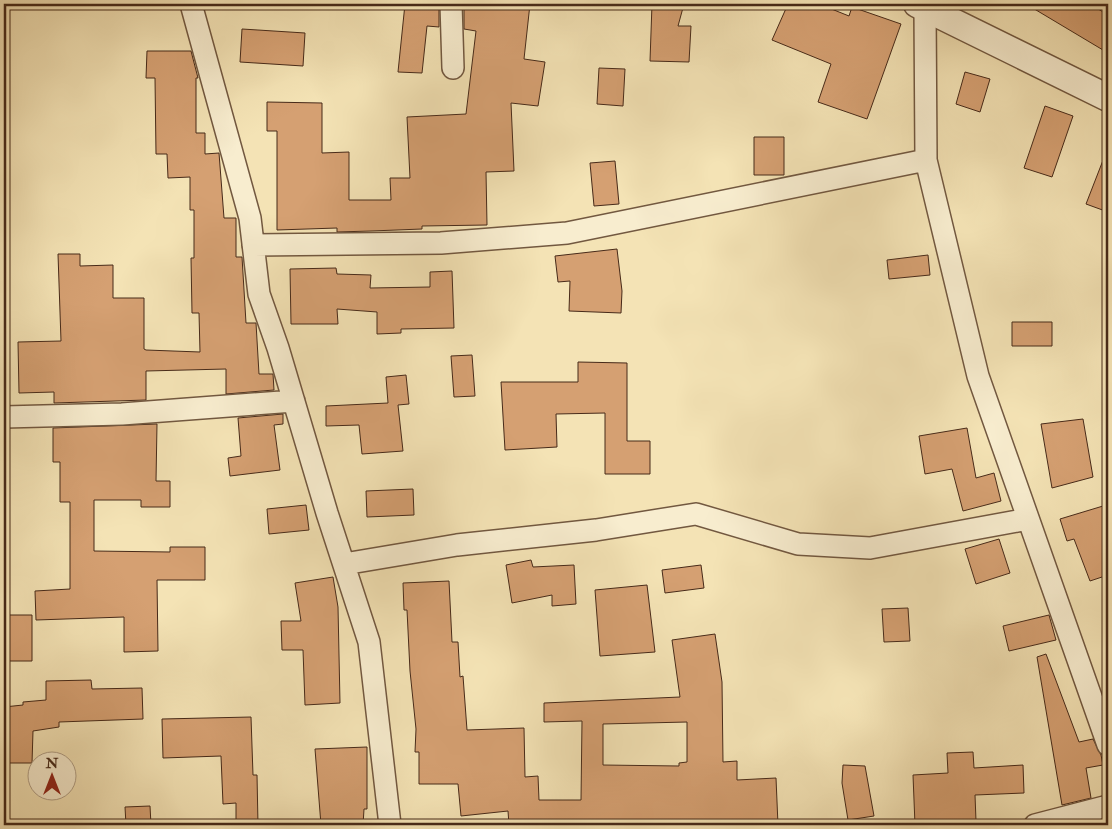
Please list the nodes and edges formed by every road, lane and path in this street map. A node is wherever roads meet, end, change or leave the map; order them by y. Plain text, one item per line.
1 (191, 4) edge
2 (451, 4) edge
3 (921, 6) edge
4 (453, 68) dead end
5 (1108, 98) edge
6 (926, 160) junction
7 (253, 245) junction
8 (294, 401) junction
9 (4, 417) edge
10 (1028, 519) junction
11 (344, 564) junction
12 (1108, 746) edge
13 (1108, 806) edge
14 (390, 825) edge
15 (1035, 825) edge

1 - 7 street
2 - 4 street
3 - 5 street
3 - 6 street
6 - 7 street
6 - 10 street
7 - 8 street
8 - 9 street
8 - 11 street
10 - 11 street
10 - 12 street
11 - 14 street
13 - 15 street

